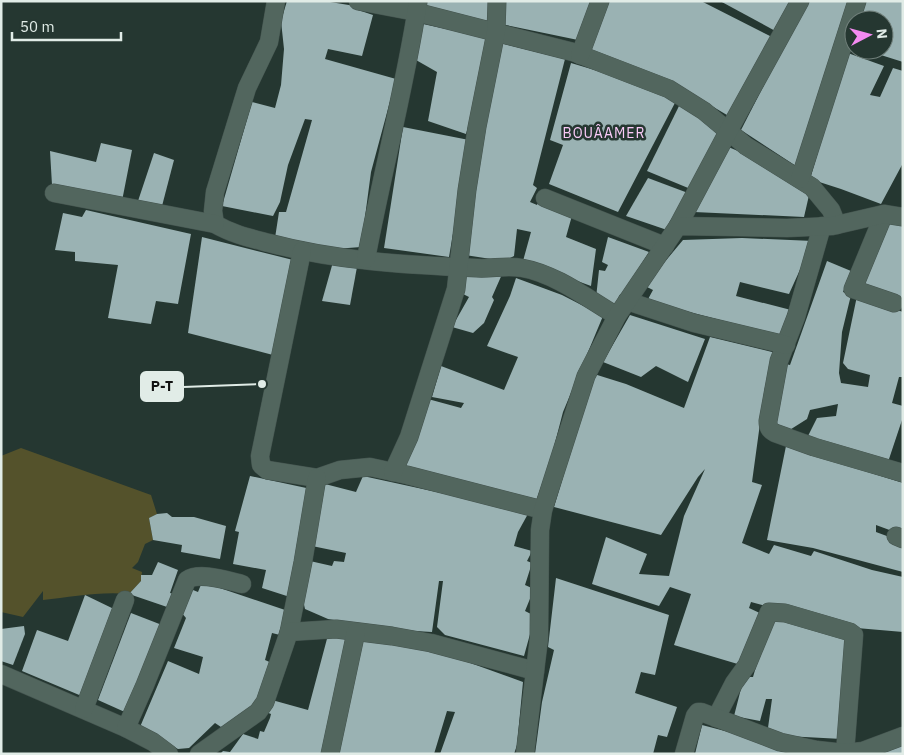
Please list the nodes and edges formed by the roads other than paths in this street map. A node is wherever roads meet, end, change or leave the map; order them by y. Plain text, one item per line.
1 (276, 1) edge
2 (358, 1) edge
3 (497, 1) edge
4 (600, 1) edge
5 (800, 1) edge
6 (857, 1) edge
7 (417, 7) edge
8 (496, 32) junction
9 (580, 55) junction
10 (728, 130) junction
11 (800, 179) junction
12 (54, 193) dead end
13 (545, 198) dead end
14 (898, 214) edge
15 (215, 224) junction
16 (678, 226) junction
17 (830, 226) junction
18 (665, 246) junction
19 (302, 251) junction
20 (366, 260) junction
21 (458, 267) junction
22 (627, 301) junction
23 (894, 303) dead end
24 (617, 316) junction
25 (786, 345) junction
26 (393, 472) junction
27 (903, 473) edge
28 (318, 478) junction
29 (543, 510) junction
30 (242, 584) dead end
31 (125, 600) dead end
32 (288, 632) junction
33 (356, 632) junction
34 (535, 671) junction
35 (1, 674) edge
36 (84, 709) junction
37 (716, 718) junction
38 (126, 728) junction
39 (903, 736) edge
40 (845, 753) edge
41 (168, 754) edge
42 (199, 754) edge
43 (330, 754) edge
44 (525, 754) edge
45 (684, 754) edge

1 - 15 street
2 - 7 street
3 - 8 street
4 - 9 street
5 - 10 street
6 - 11 street
7 - 8 street
7 - 20 street
8 - 9 street
8 - 21 street
9 - 10 street
10 - 11 street
10 - 16 street
11 - 17 street
12 - 15 street
13 - 18 street
14 - 17 street
14 - 23 street
15 - 19 street
16 - 17 street
16 - 18 street
17 - 25 street
18 - 22 street
19 - 20 street
19 - 28 street
20 - 21 street
21 - 24 street
21 - 26 street
22 - 24 street
22 - 25 street
24 - 29 street
25 - 27 street
26 - 28 street
26 - 29 street
28 - 32 street
29 - 34 street
30 - 38 street
31 - 36 street
32 - 33 street
32 - 42 street
33 - 34 street
33 - 43 street
34 - 44 street
35 - 36 street
36 - 38 street
37 - 40 street
37 - 40 street
37 - 45 street
38 - 41 street
39 - 40 street

